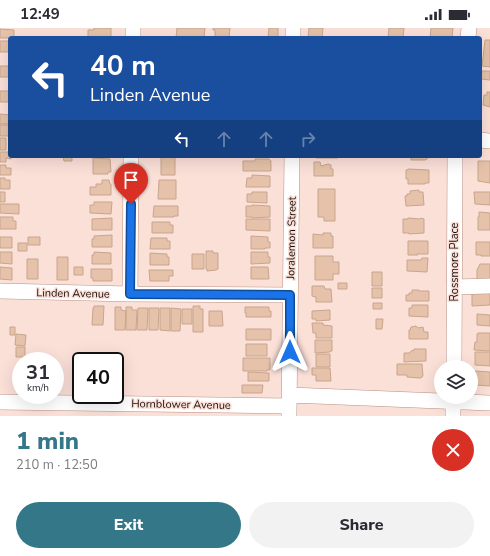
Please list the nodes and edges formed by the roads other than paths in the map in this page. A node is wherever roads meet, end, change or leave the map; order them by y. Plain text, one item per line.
1 (131, 158) edge
2 (292, 158) edge
3 (455, 158) edge
4 (490, 286) edge
5 (454, 287) junction
6 (0, 291) edge
7 (130, 294) junction
8 (290, 295) junction
9 (454, 360) edge
10 (0, 402) edge
11 (490, 403) edge
12 (289, 405) edge
13 (453, 405) edge

1 - 7 street
2 - 8 street, Joralemon Street
3 - 5 street, Rossmore Place
4 - 5 street
5 - 9 street, Rossmore Place
6 - 7 street, Linden Avenue
7 - 8 street, Linden Avenue
8 - 12 street, Joralemon Street
10 - 12 street, Hornblower Avenue
11 - 13 street, Hornblower Avenue
12 - 13 street, Hornblower Avenue

